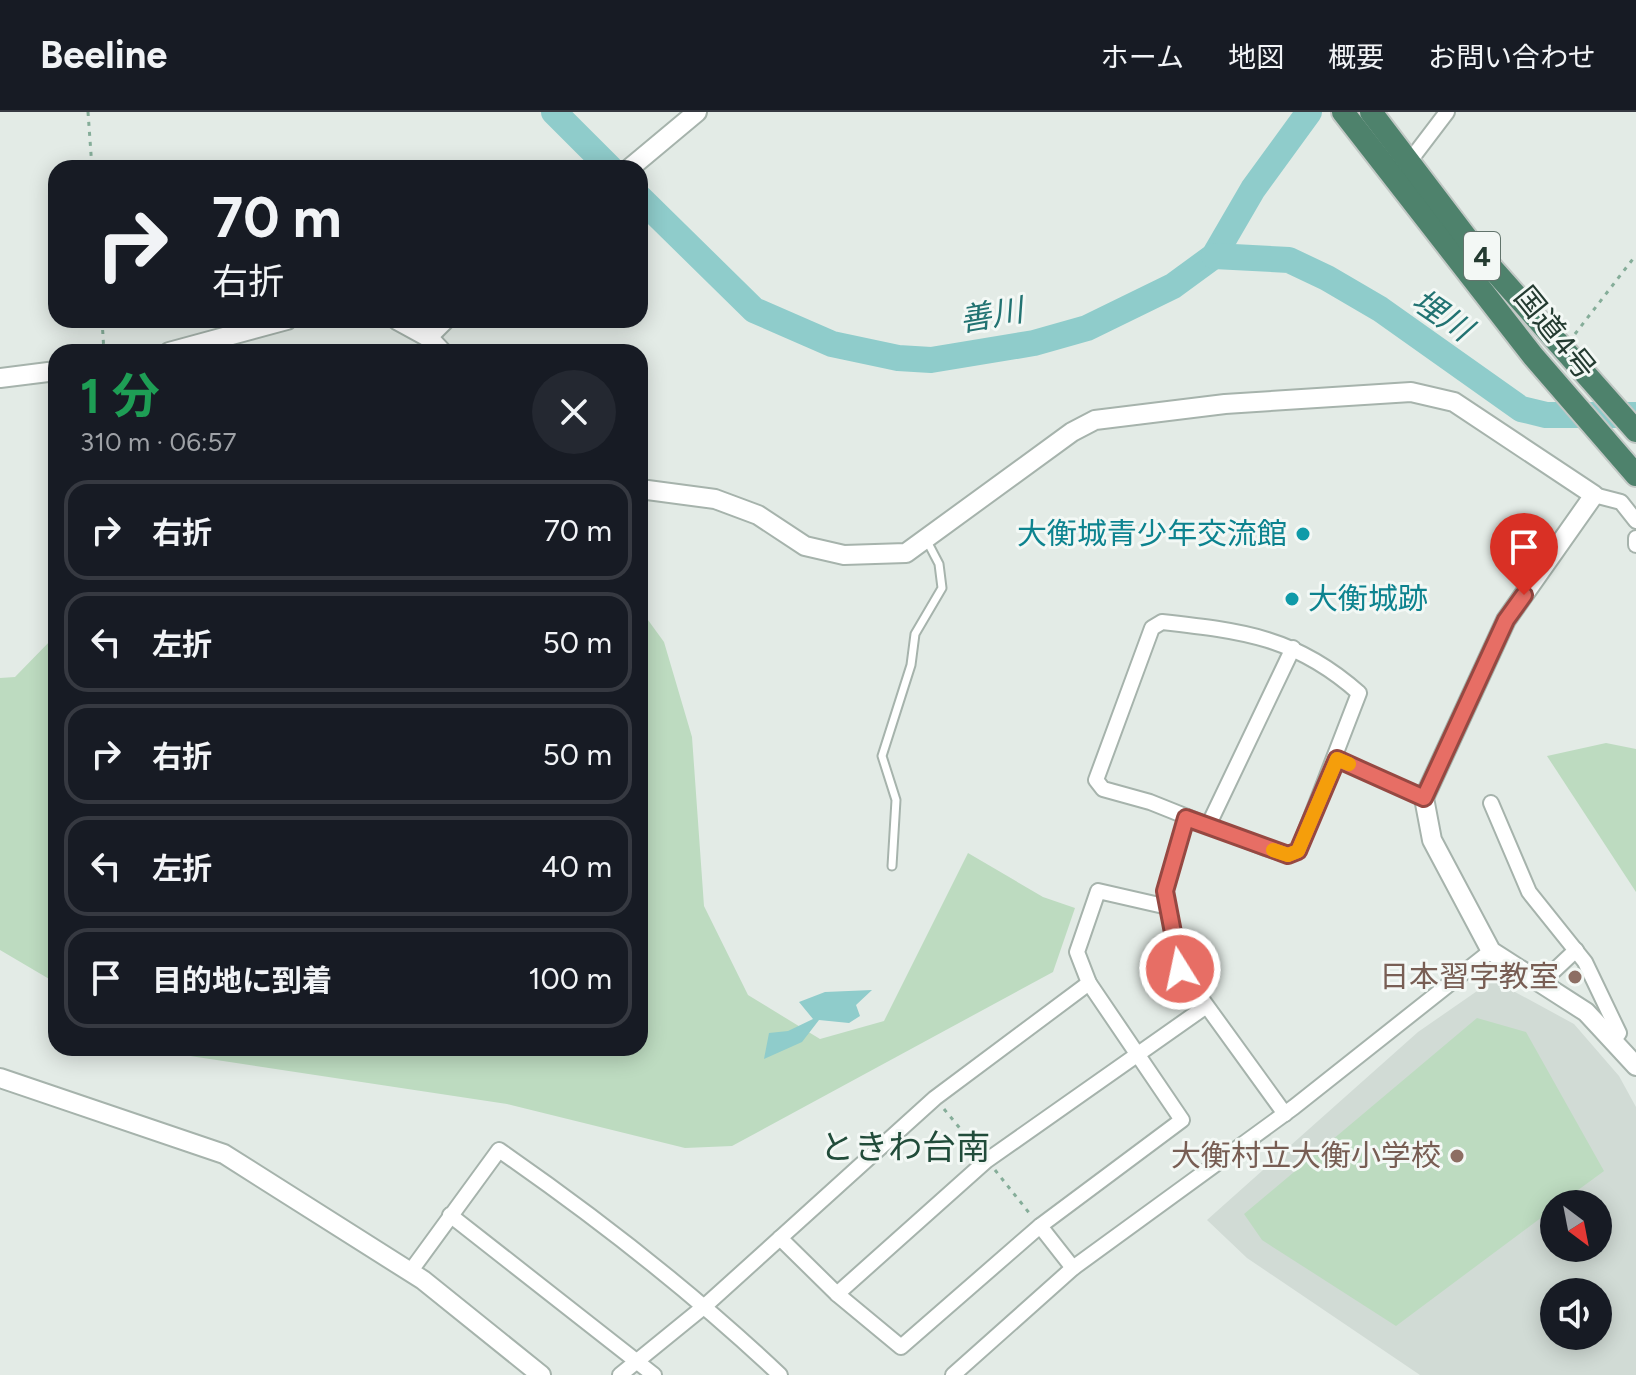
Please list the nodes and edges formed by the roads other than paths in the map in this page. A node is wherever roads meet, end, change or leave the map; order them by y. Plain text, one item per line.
1 (697, 112) edge
2 (1343, 112) edge
3 (1371, 112) edge
4 (1447, 112) edge
5 (639, 160) edge
6 (1409, 162) junction
7 (258, 328) edge
8 (412, 328) edge
9 (437, 328) edge
10 (428, 337) junction
11 (198, 344) edge
12 (435, 344) edge
13 (48, 372) edge
14 (0, 378) edge
15 (1636, 431) edge
16 (1632, 471) edge
17 (648, 490) edge
18 (1594, 495) junction
19 (1636, 521) edge
20 (1636, 538) edge
21 (927, 541) junction
22 (1636, 545) edge
23 (1293, 648) junction
24 (1337, 759) junction
25 (1424, 798) junction
26 (1491, 803) dead end
27 (1186, 818) junction
28 (1208, 826) junction
29 (892, 866) dead end
30 (1168, 907) junction
31 (1576, 950) junction
32 (1491, 951) junction
33 (1089, 983) junction
34 (1541, 983) junction
35 (1205, 1007) junction
36 (1613, 1041) junction
37 (1135, 1053) junction
38 (1636, 1066) edge
39 (0, 1078) edge
40 (1285, 1114) junction
41 (450, 1215) junction
42 (1040, 1226) junction
43 (780, 1238) junction
44 (1073, 1268) junction
45 (410, 1272) junction
46 (837, 1294) junction
47 (706, 1305) junction
48 (637, 1360) junction
49 (541, 1375) edge
50 (620, 1375) edge
51 (654, 1375) edge
52 (780, 1375) edge
53 (953, 1375) edge

1 - 5 street
2 - 16 highway, 国道4号 / 4
3 - 6 highway, 国道4号 / 4
4 - 6 street
6 - 15 highway, 国道4号 / 4
7 - 11 street
8 - 10 street
9 - 10 street
10 - 12 street
13 - 14 street
17 - 21 street
18 - 19 street
18 - 21 street
18 - 25 street
20 - 22 street
21 - 29 lane
23 - 24 street
23 - 27 street
23 - 28 street
24 - 25 street
24 - 28 street
25 - 32 street
26 - 31 street
27 - 28 street
27 - 30 street
30 - 33 street
30 - 35 street
31 - 34 street
31 - 36 street
32 - 34 street
32 - 40 street
33 - 37 street
33 - 43 street
34 - 36 street
35 - 37 street
35 - 40 street
36 - 38 street
37 - 42 street
37 - 46 street
39 - 45 street
40 - 44 street
41 - 45 street
41 - 47 street
41 - 48 street
42 - 44 street
42 - 46 street
43 - 46 street
43 - 47 street
44 - 53 street
45 - 49 street
47 - 48 street
47 - 52 street
48 - 50 street
48 - 51 street

